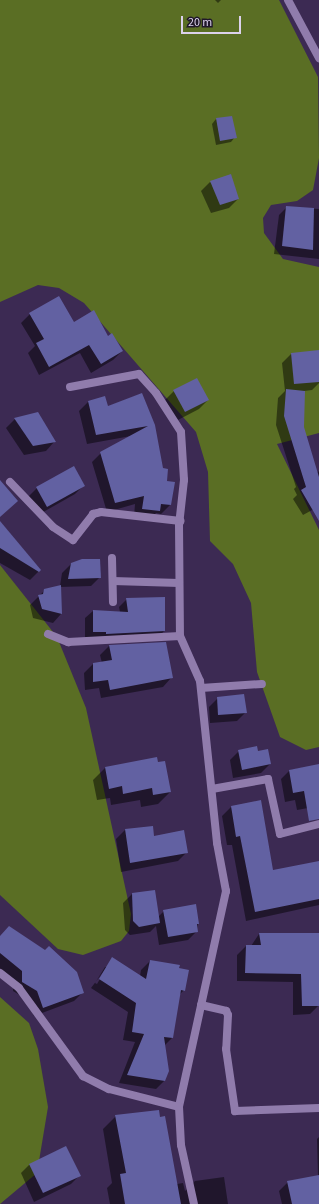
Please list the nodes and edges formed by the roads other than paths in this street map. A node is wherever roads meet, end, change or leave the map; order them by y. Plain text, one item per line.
1 (288, 0) edge
2 (319, 58) edge
3 (70, 387) dead end
4 (10, 482) dead end
5 (180, 521) junction
6 (112, 558) dead end
7 (113, 581) junction
8 (179, 583) junction
9 (113, 602) dead end
10 (48, 634) dead end
11 (180, 636) junction
12 (262, 684) dead end
13 (201, 688) junction
14 (212, 789) junction
15 (319, 824) edge
16 (0, 973) edge
17 (201, 1005) junction
18 (179, 1107) junction
19 (319, 1108) edge
20 (194, 1204) edge

1 - 2 street
3 - 5 street
4 - 5 street
5 - 8 street
6 - 7 street
7 - 8 street
7 - 9 street
8 - 11 street
10 - 11 street
11 - 13 street
12 - 13 street
13 - 14 street
14 - 15 street
14 - 17 street
16 - 18 street
17 - 18 street
17 - 19 street
18 - 20 street

